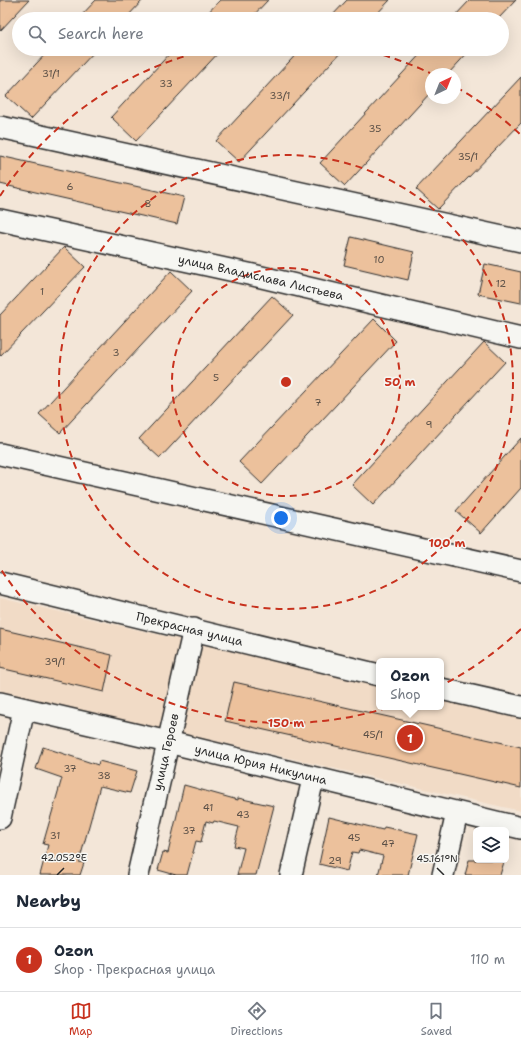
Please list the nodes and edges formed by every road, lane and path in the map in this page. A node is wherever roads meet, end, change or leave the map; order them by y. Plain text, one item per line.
1 (0, 127) edge
2 (0, 220) edge
3 (521, 241) edge
4 (521, 338) edge
5 (0, 454) edge
6 (521, 572) edge
7 (0, 583) edge
8 (194, 629) junction
9 (376, 674) edge
10 (444, 690) edge
11 (0, 703) edge
12 (521, 707) edge
13 (24, 709) junction
14 (168, 742) junction
15 (313, 778) junction
16 (457, 813) junction
17 (0, 818) edge
18 (521, 828) edge
19 (138, 875) edge
20 (291, 875) edge
21 (443, 875) edge

1 - 3 street
2 - 4 street, улица Владислава Листьева
5 - 6 street
7 - 8 street, Прекрасная улица
8 - 9 street, Прекрасная улица
8 - 14 street, улица Героев
10 - 12 street
11 - 13 street, улица Юрия Никулина
13 - 14 street, улица Юрия Никулина
13 - 17 street
14 - 15 street, улица Юрия Никулина
14 - 19 street, улица Героев
15 - 16 street, улица Юрия Никулина
15 - 20 street
16 - 18 street, улица Юрия Никулина
16 - 21 street

